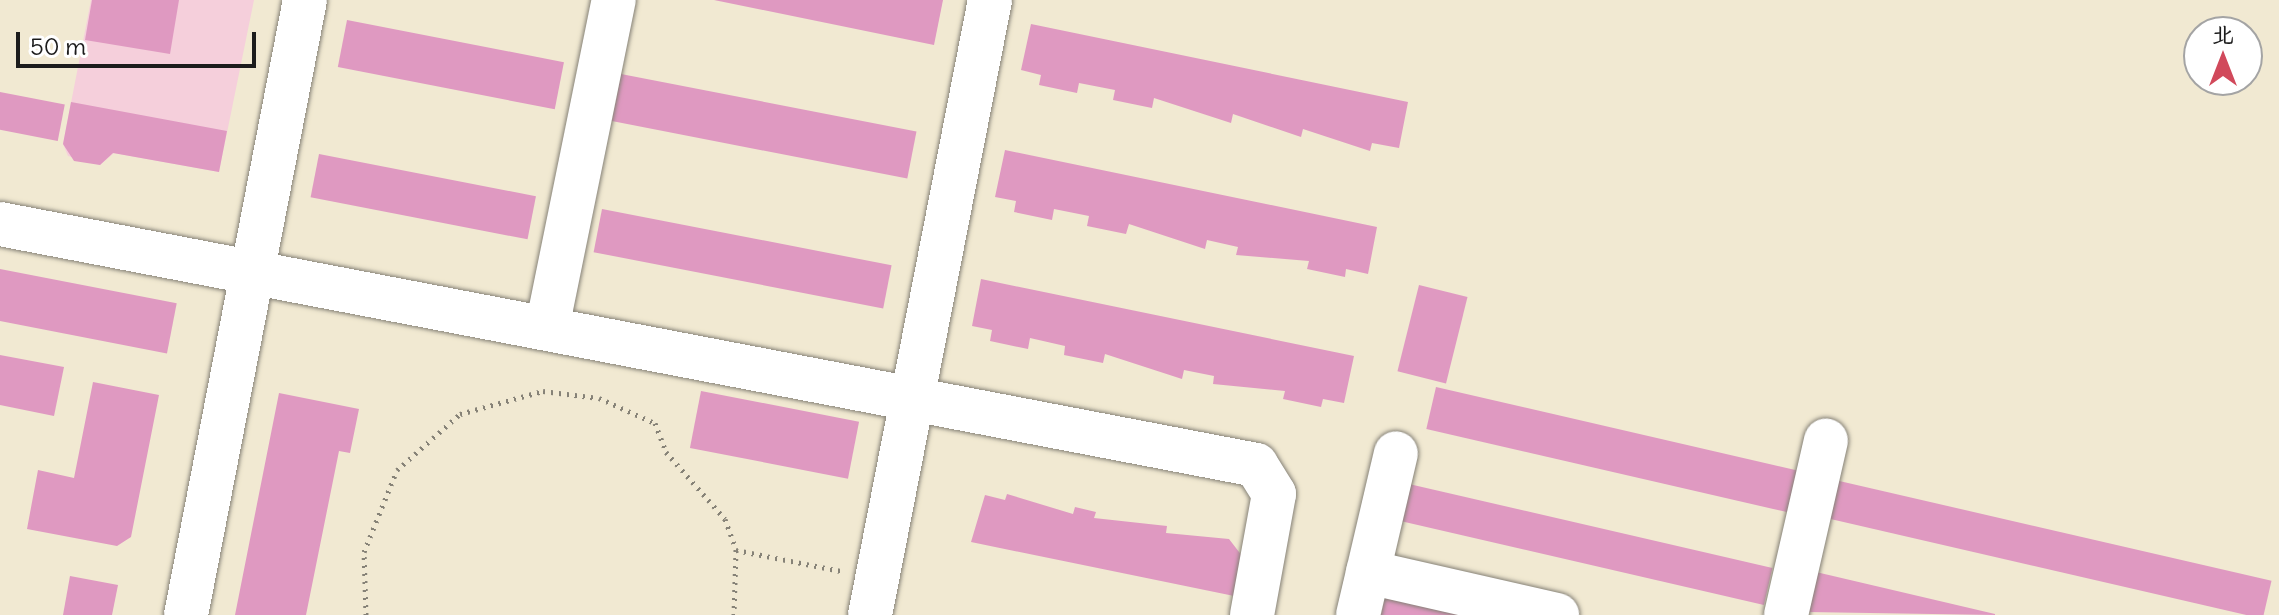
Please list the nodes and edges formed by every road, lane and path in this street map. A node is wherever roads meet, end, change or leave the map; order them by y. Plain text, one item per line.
1 (305, 0) edge
2 (614, 0) edge
3 (990, 0) edge
4 (0, 224) edge
5 (253, 271) junction
6 (547, 328) junction
7 (912, 398) junction
8 (1826, 441) dead end
9 (1396, 453) dead end
10 (736, 550) junction
11 (1368, 572) junction
12 (873, 596) edge
13 (186, 615) edge
14 (366, 615) edge
15 (734, 615) edge
16 (1252, 615) edge
17 (1358, 615) edge
18 (1557, 615) edge
19 (1786, 615) edge

1 - 5 street
2 - 6 street
3 - 7 street
4 - 5 street
5 - 6 street
5 - 13 street
6 - 7 street
7 - 12 street
7 - 16 street
8 - 19 street
9 - 11 street
10 - 12 path
10 - 14 path
10 - 15 path
11 - 17 street
11 - 18 street

